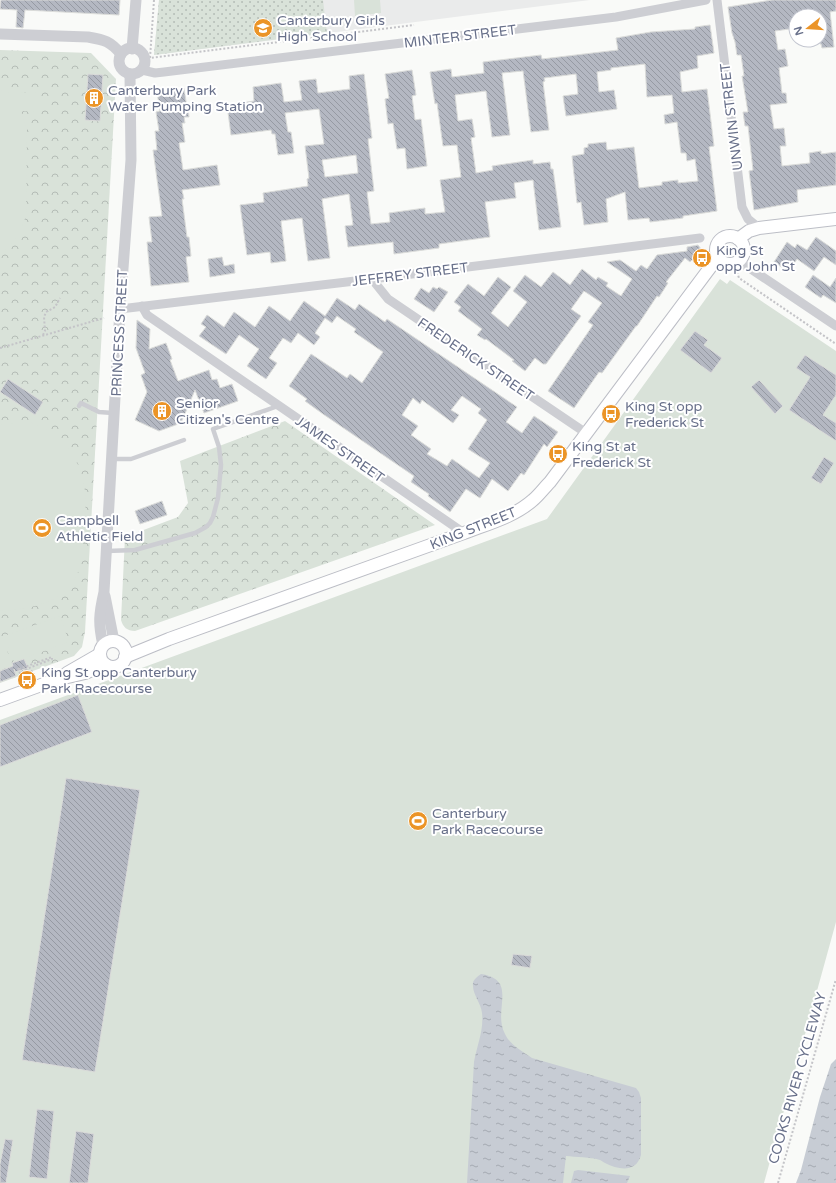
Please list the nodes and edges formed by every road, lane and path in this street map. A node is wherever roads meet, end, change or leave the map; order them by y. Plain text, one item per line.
1 (136, 0) edge
2 (154, 0) edge
3 (706, 0) edge
4 (717, 0) edge
5 (414, 25) dead end
6 (0, 34) edge
7 (132, 49) junction
8 (121, 54) junction
9 (142, 70) junction
10 (130, 74) junction
11 (836, 219) edge
12 (759, 228) junction
13 (700, 238) dead end
14 (738, 239) junction
15 (718, 257) junction
16 (738, 266) junction
17 (372, 279) junction
18 (60, 298) dead end
19 (142, 306) junction
20 (120, 308) junction
21 (104, 318) dead end
22 (836, 326) edge
23 (42, 335) junction
24 (836, 344) edge
25 (0, 348) edge
26 (79, 406) dead end
27 (278, 406) junction
28 (114, 413) junction
29 (586, 433) junction
30 (184, 440) dead end
31 (112, 459) junction
32 (464, 533) junction
33 (107, 551) junction
34 (113, 649) junction
35 (106, 665) junction
36 (32, 672) dead end
37 (21, 676) dead end
38 (55, 680) junction
39 (0, 700) edge
40 (836, 980) edge
41 (778, 1183) edge

1 - 7 street
2 - 5 path
3 - 9 street, MINTER STREET
4 - 12 street, UNWIN STREET
6 - 8 street
7 - 8 street
7 - 9 street
8 - 10 street
9 - 10 street
10 - 20 street, PRINCESS STREET
11 - 12 main road
12 - 14 main road
13 - 17 street, JEFFREY STREET
14 - 15 main road
14 - 16 main road
15 - 16 main road
15 - 29 main road, KING STREET
16 - 22 street
16 - 24 path
17 - 19 street, JEFFREY STREET
17 - 29 street, FREDERICK STREET
18 - 23 path
19 - 20 street, JEFFREY STREET
19 - 27 street, JAMES STREET
20 - 28 street, PRINCESS STREET
21 - 23 path
23 - 25 path
26 - 28 lane
27 - 32 street, JAMES STREET
27 - 33 lane
28 - 31 street, PRINCESS STREET
29 - 32 main road, KING STREET
30 - 31 lane
31 - 33 street, PRINCESS STREET
32 - 34 main road, KING STREET
33 - 34 street, PRINCESS STREET
34 - 35 main road
34 - 35 main road, KING STREET
34 - 38 main road, KING STREET
35 - 38 main road, KING STREET
36 - 37 path
38 - 39 main road, KING STREET
40 - 41 path, COOKS RIVER CYCLEWAY

